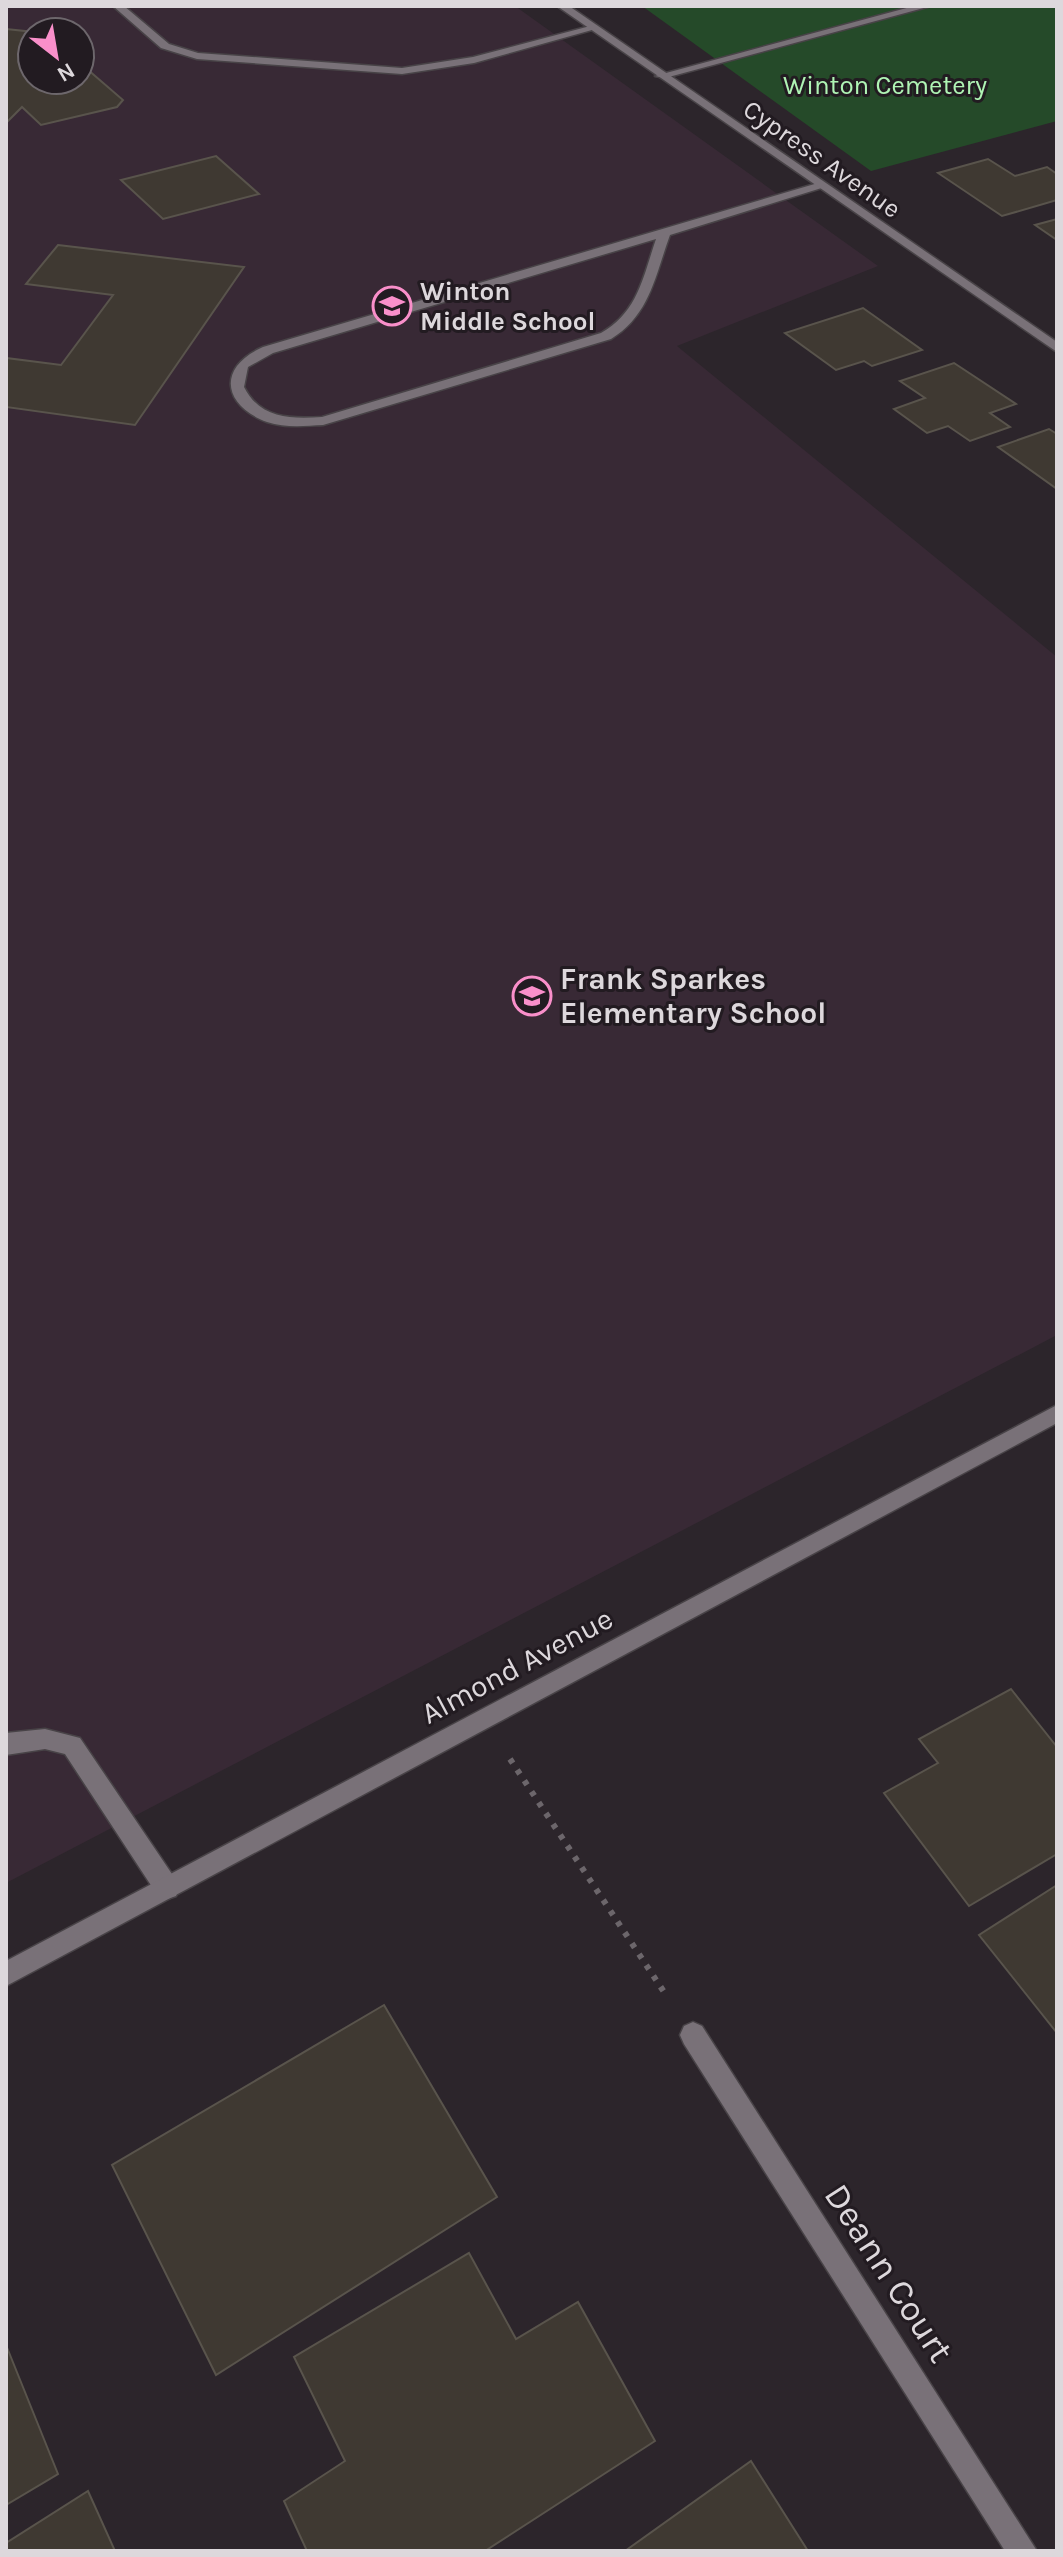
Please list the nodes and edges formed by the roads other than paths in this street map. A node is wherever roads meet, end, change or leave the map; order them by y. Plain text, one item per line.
1 (118, 6) edge
2 (562, 6) edge
3 (926, 6) edge
4 (594, 28) junction
5 (661, 76) junction
6 (822, 186) junction
7 (665, 232) junction
8 (1057, 348) edge
9 (1057, 1413) edge
10 (6, 1744) edge
11 (167, 1888) junction
12 (6, 1974) edge
13 (693, 2035) road end
14 (1022, 2551) edge

1 - 4 street
2 - 4 street, Cypress Avenue
3 - 5 street
4 - 5 street, Cypress Avenue
5 - 6 street, Cypress Avenue
6 - 7 street
6 - 8 street, Cypress Avenue
7 - 7 street
9 - 11 street, Almond Avenue
10 - 11 street
11 - 12 street, Almond Avenue
13 - 14 street, Deann Court

